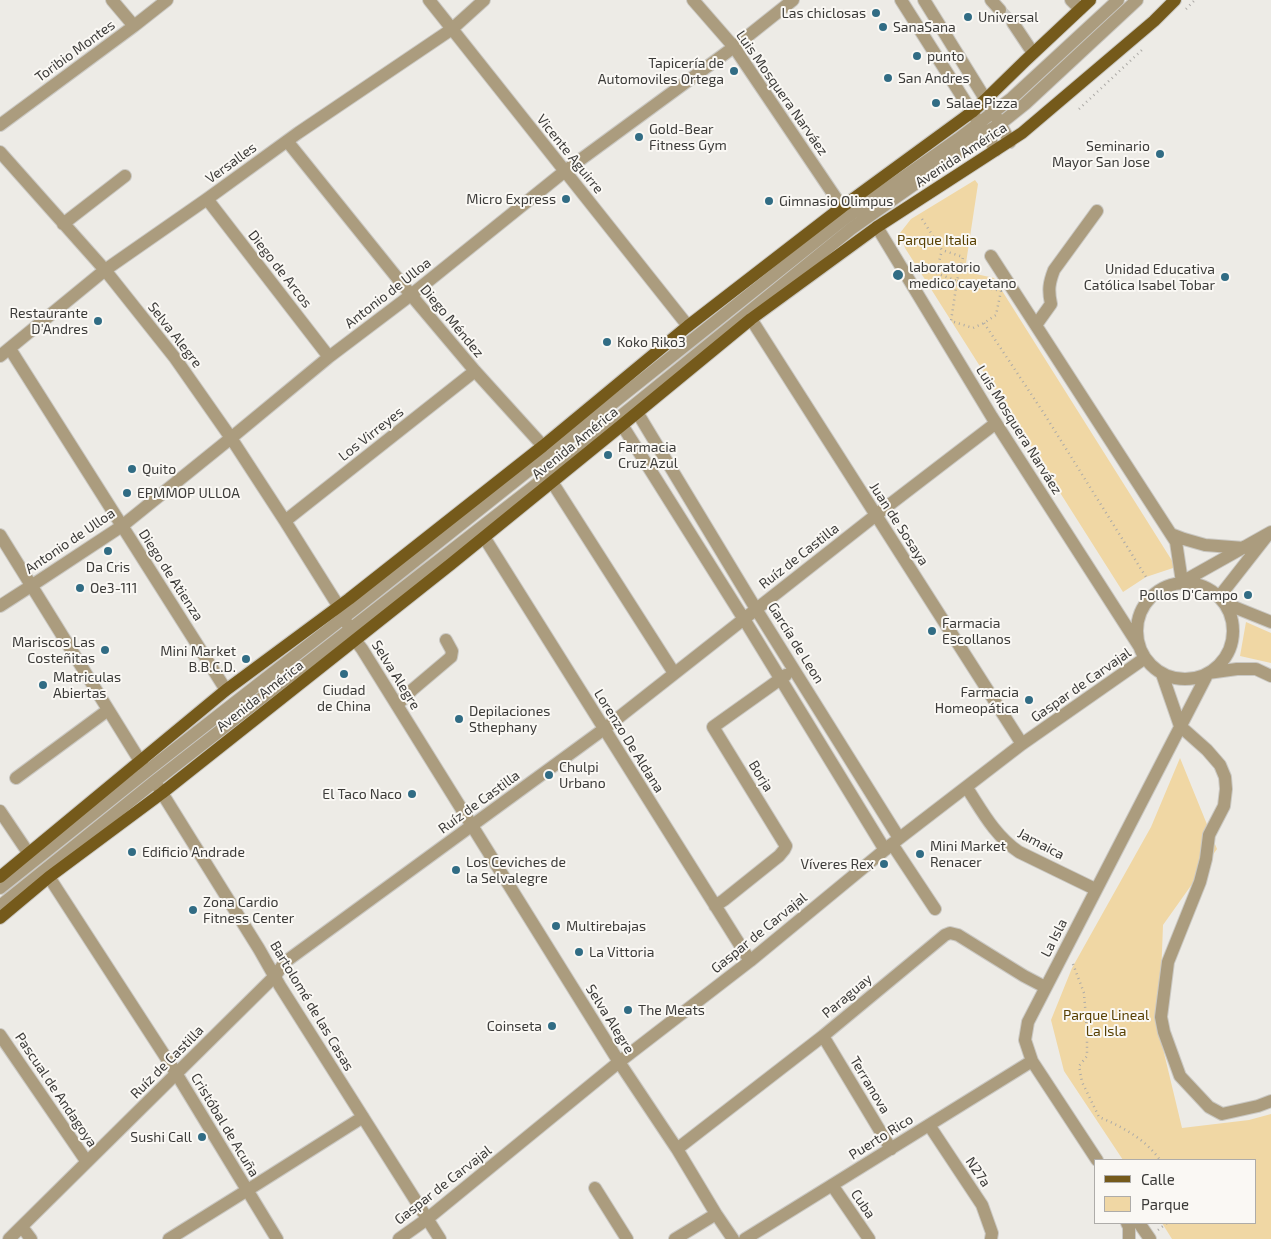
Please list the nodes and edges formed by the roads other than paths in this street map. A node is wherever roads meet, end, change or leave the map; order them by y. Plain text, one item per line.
1 (112, 0) edge
2 (167, 0) edge
3 (429, 0) edge
4 (484, 0) edge
5 (693, 0) edge
6 (793, 0) edge
7 (901, 0) edge
8 (924, 0) edge
9 (1090, 0) edge
10 (1118, 0) edge
11 (1137, 0) edge
12 (1175, 0) edge
13 (1076, 5) edge
14 (1013, 23) tunnel mouth
15 (134, 26) junction
16 (452, 29) junction
17 (734, 47) junction
18 (1033, 53) junction
19 (986, 100) junction
20 (972, 112) junction
21 (997, 118) junction
22 (0, 125) edge
23 (982, 128) junction
24 (287, 141) junction
25 (1010, 142) junction
26 (996, 150) junction
27 (0, 152) edge
28 (566, 171) junction
29 (125, 176) dead end
30 (206, 199) junction
31 (842, 207) junction
32 (1097, 212) dead end
33 (64, 224) junction
34 (877, 227) junction
35 (991, 256) dead end
36 (105, 270) junction
37 (411, 295) junction
38 (751, 319) junction
39 (1036, 325) junction
40 (688, 326) junction
41 (5, 352) edge
42 (329, 357) junction
43 (475, 371) junction
44 (637, 412) junction
45 (996, 423) junction
46 (622, 425) junction
47 (231, 438) junction
48 (543, 446) junction
49 (552, 482) junction
50 (876, 515) junction
51 (285, 521) junction
52 (122, 526) junction
53 (1271, 532) edge
54 (1171, 534) junction
55 (0, 535) edge
56 (484, 537) junction
57 (1244, 548) junction
58 (1182, 582) junction
59 (31, 586) junction
60 (1222, 600) junction
61 (0, 606) edge
62 (756, 609) junction
63 (743, 619) junction
64 (1271, 622) edge
65 (347, 623) junction
66 (446, 640) dead end
67 (1139, 646) junction
68 (1145, 658) junction
69 (794, 669) junction
70 (1208, 673) junction
71 (674, 674) junction
72 (1162, 674) junction
73 (1271, 676) edge
74 (780, 679) junction
75 (226, 690) junction
76 (397, 705) junction
77 (108, 710) junction
78 (1180, 726) junction
79 (604, 729) junction
80 (1022, 744) junction
81 (144, 766) junction
82 (16, 778) dead end
83 (154, 782) junction
84 (967, 788) junction
85 (162, 793) junction
86 (0, 811) edge
87 (472, 826) junction
88 (892, 844) junction
89 (29, 854) junction
90 (0, 877) edge
91 (49, 877) junction
92 (0, 888) edge
93 (1095, 889) junction
94 (0, 906) edge
95 (715, 906) junction
96 (935, 910) dead end
97 (0, 918) edge
98 (750, 961) junction
99 (275, 976) junction
100 (1045, 987) junction
101 (0, 1035) edge
102 (823, 1036) junction
103 (1032, 1061) junction
104 (619, 1062) junction
105 (176, 1074) junction
106 (1271, 1101) edge
107 (362, 1117) junction
108 (929, 1125) junction
109 (677, 1149) junction
110 (891, 1149) junction
111 (1096, 1159) edge
112 (87, 1162) junction
113 (832, 1185) junction
114 (595, 1188) dead end
115 (247, 1190) junction
116 (716, 1214) junction
117 (427, 1219) junction
118 (1127, 1224) edge
119 (1140, 1224) edge
120 (22, 1227) junction
121 (1151, 1236) edge
122 (9, 1239) edge
123 (31, 1239) edge
124 (169, 1239) edge
125 (277, 1239) edge
126 (399, 1239) edge
127 (440, 1239) edge
128 (627, 1239) edge
129 (674, 1239) edge
130 (733, 1239) edge
131 (745, 1239) edge
132 (868, 1239) edge
133 (991, 1239) edge
134 (1129, 1239) edge

1 - 15 street
2 - 15 street, Toribio Montes
3 - 16 street, Vicente Aguirre
4 - 16 street, Versalles
5 - 17 street, Luis Mosquera Narváez
6 - 17 street, Antonio de Ulloa
7 - 20 street
8 - 19 street
9 - 13 main road, Avenida América
10 - 21 street
11 - 21 street
12 - 25 main road, Avenida América
13 - 18 main road, Avenida América
14 - 18 street
15 - 22 street, Toribio Montes
16 - 24 street, Versalles
16 - 28 street, Vicente Aguirre
17 - 28 street, Antonio de Ulloa
17 - 31 street, Luis Mosquera Narváez
18 - 19 main road, Avenida América
19 - 20 main road, Avenida América
19 - 21 street
20 - 23 street
20 - 31 main road, Avenida América
21 - 23 street
21 - 25 street
23 - 26 street
23 - 65 street
24 - 30 street, Versalles
24 - 37 street, Diego Méndez
25 - 26 main road, Avenida América
26 - 34 main road, Avenida América
27 - 33 street, Selva Alegre
28 - 37 street, Antonio de Ulloa
28 - 40 street, Vicente Aguirre
29 - 33 street
30 - 36 street, Versalles
30 - 42 street, Diego de Arcos
31 - 40 main road, Avenida América
32 - 39 street
33 - 36 street, Selva Alegre
34 - 38 main road, Avenida América
34 - 45 street, Luis Mosquera Narváez
35 - 39 street
36 - 41 street, Versalles
36 - 47 street, Selva Alegre
37 - 42 street, Antonio de Ulloa
37 - 43 street, Diego Méndez
38 - 44 main road, Avenida América
38 - 50 street, Juan de Sosaya
39 - 54 street
40 - 48 main road, Avenida América
41 - 52 street, Diego de Atienza
42 - 47 street, Antonio de Ulloa
43 - 48 street, Diego Méndez
43 - 51 street, Los Virreyes
44 - 46 main road, Avenida América
44 - 62 street, García de Leon
45 - 50 street, Ruíz de Castilla
45 - 67 street, Luis Mosquera Narváez
46 - 49 main road, Avenida América
46 - 63 street
47 - 51 street, Selva Alegre
47 - 52 street, Antonio de Ulloa
48 - 65 main road, Avenida América
49 - 56 main road, Avenida América
49 - 71 street
50 - 62 street, Ruíz de Castilla
50 - 80 street, Juan de Sosaya
51 - 65 street, Selva Alegre
52 - 59 street, Antonio de Ulloa
52 - 75 street, Diego de Atienza
53 - 57 street, Gaspar de Carvajal
53 - 60 street, Gaspar de Carvajal
54 - 57 street
54 - 58 street
55 - 59 street, Bartolomé de las Casas
56 - 65 main road, Avenida América
56 - 79 street, Lorenzo De Aldana
57 - 58 street, Gaspar de Carvajal
58 - 60 street
58 - 67 street, Gaspar de Carvajal
59 - 61 street, Antonio de Ulloa
59 - 77 street, Bartolomé de las Casas
60 - 64 street
60 - 70 street
62 - 63 street, Ruíz de Castilla
62 - 69 street, García de Leon
63 - 71 street, Ruíz de Castilla
63 - 74 street
65 - 75 main road, Avenida América
65 - 76 street, Selva Alegre
65 - 81 street
65 - 83 street
65 - 85 main road, Avenida América
66 - 76 street
67 - 68 street, Gaspar de Carvajal
68 - 72 street, Gaspar de Carvajal
68 - 80 street, Gaspar de Carvajal
69 - 74 street, Borja
69 - 88 street, García de Leon
70 - 72 street
70 - 73 street
70 - 78 street, La Isla
71 - 79 street, Ruíz de Castilla
72 - 78 street
74 - 88 street
74 - 95 street, Borja
75 - 81 main road, Avenida América
76 - 87 street, Selva Alegre
77 - 81 street, Bartolomé de las Casas
77 - 82 street
78 - 93 street, La Isla
78 - 106 street
79 - 87 street, Ruíz de Castilla
79 - 95 street, Lorenzo De Aldana
80 - 84 street, Gaspar de Carvajal
81 - 83 street, Bartolomé de las Casas
81 - 89 main road, Avenida América
81 - 92 street
83 - 85 street, Bartolomé de las Casas
83 - 94 street
84 - 88 street, Gaspar de Carvajal
84 - 93 street, Jamaica
85 - 91 main road, Avenida América
85 - 99 street, Bartolomé de las Casas
86 - 89 street
87 - 99 street, Ruíz de Castilla
87 - 104 street, Selva Alegre
88 - 96 street
88 - 98 street, Gaspar de Carvajal
89 - 90 main road, Avenida América
91 - 97 main road, Avenida América
91 - 105 street, Cristóbal de Acuña
93 - 100 street, La Isla
95 - 98 street, Lorenzo De Aldana
98 - 104 street, Gaspar de Carvajal
99 - 105 street, Ruíz de Castilla
99 - 107 street, Bartolomé de las Casas
100 - 102 street, Paraguay
100 - 103 street, La Isla
101 - 112 street, Pascual de Andagoya
102 - 109 street, Paraguay
102 - 110 street, Terranova
103 - 108 street, Puerto Rico
103 - 111 street, La Isla
104 - 109 street, Selva Alegre
104 - 117 street, Gaspar de Carvajal
105 - 112 street, Ruíz de Castilla
105 - 115 street, Cristóbal de Acuña
107 - 115 street
107 - 117 street, Bartolomé de las Casas
108 - 110 street, Puerto Rico
108 - 133 street, N27a
109 - 116 street, Selva Alegre
110 - 113 street, Puerto Rico
112 - 120 street, Ruíz de Castilla
113 - 131 street, Puerto Rico
113 - 132 street, Cuba
114 - 128 street
115 - 124 street
115 - 125 street, Cristóbal de Acuña
116 - 129 street
116 - 130 street, Selva Alegre
117 - 126 street, Gaspar de Carvajal
117 - 127 street, Bartolomé de las Casas
118 - 134 street
119 - 121 street
120 - 122 street, Ruíz de Castilla
120 - 123 street

